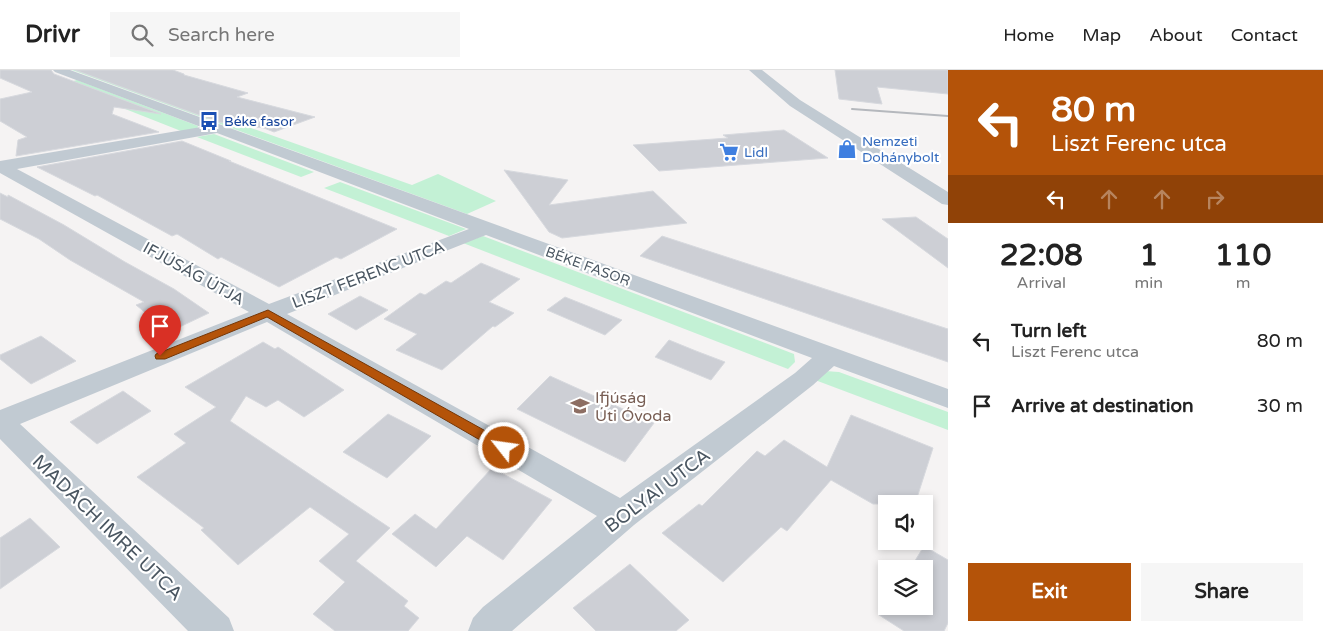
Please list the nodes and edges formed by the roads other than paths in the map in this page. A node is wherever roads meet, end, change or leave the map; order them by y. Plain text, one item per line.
1 (59, 70) edge
2 (755, 70) edge
3 (218, 129) junction
4 (0, 166) edge
5 (948, 200) edge
6 (485, 229) junction
7 (268, 313) junction
8 (831, 355) junction
9 (948, 399) edge
10 (0, 422) edge
11 (622, 515) junction
12 (215, 631) edge
13 (488, 631) edge

1 - 3 street, BÉKE FASOR
2 - 5 street
3 - 4 street
3 - 6 street, BÉKE FASOR
4 - 7 street, IFJÚSÁG ÚTJA
6 - 7 street, LISZT FERENC UTCA
6 - 8 street, BÉKE FASOR
7 - 10 street, LISZT FERENC UTCA
7 - 11 street, IFJÚSÁG ÚTJA
8 - 9 street, BÉKE FASOR
8 - 11 street, BOLYAI UTCA
10 - 12 street, MADÁCH IMRE UTCA
11 - 13 street, BOLYAI UTCA

